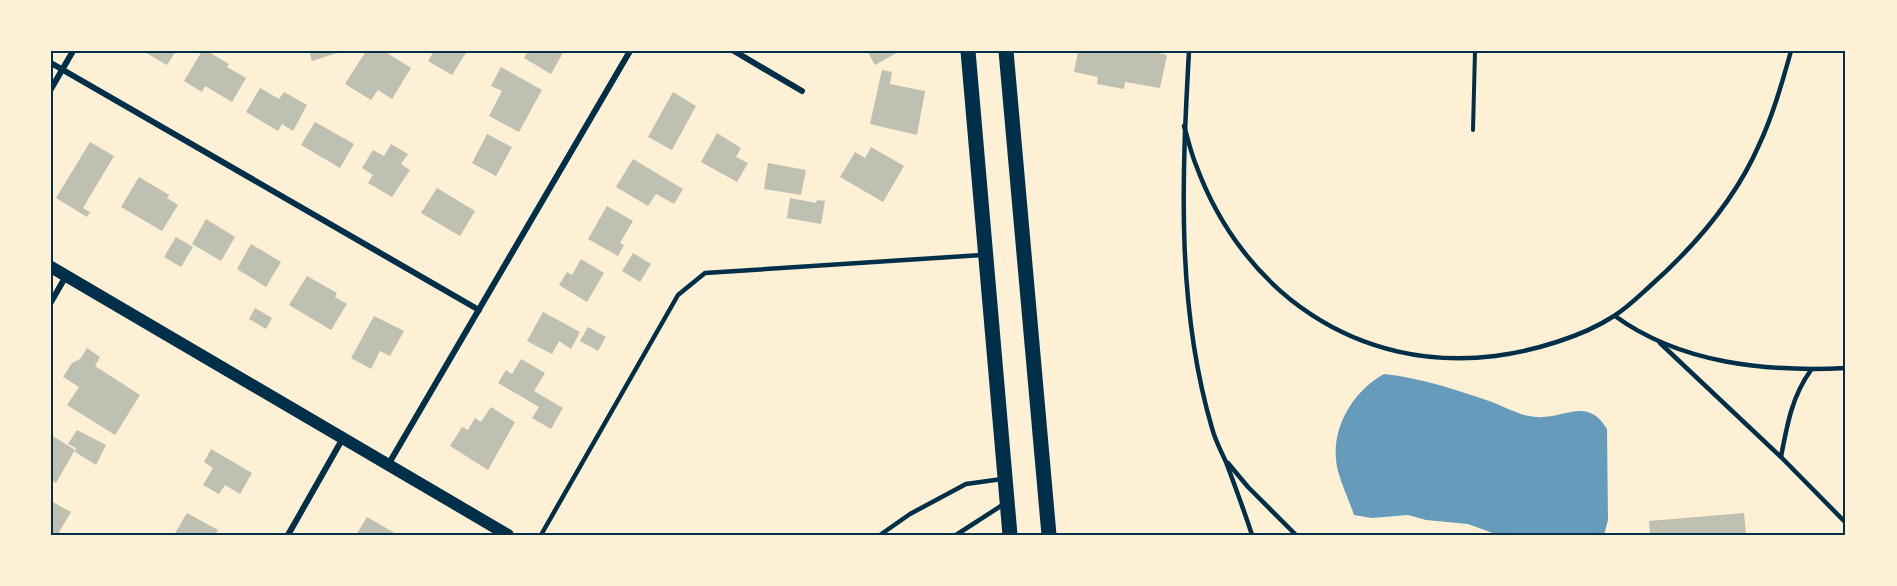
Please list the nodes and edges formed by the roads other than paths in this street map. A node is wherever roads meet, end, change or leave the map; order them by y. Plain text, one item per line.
1 (73, 51) edge
2 (630, 51) edge
3 (734, 51) edge
4 (968, 51) edge
5 (1006, 51) edge
6 (1188, 51) edge
7 (1791, 51) edge
8 (51, 63) edge
9 (62, 69) junction
10 (51, 89) edge
11 (802, 91) dead end
12 (1184, 126) junction
13 (984, 255) junction
14 (51, 267) edge
15 (66, 276) junction
16 (51, 302) edge
17 (479, 310) junction
18 (1615, 316) junction
19 (1660, 343) junction
20 (1846, 368) edge
21 (1812, 370) junction
22 (343, 438) junction
23 (1781, 457) junction
24 (1224, 458) junction
25 (388, 465) junction
26 (1005, 478) junction
27 (1007, 502) junction
28 (1846, 523) edge
29 (288, 535) edge
30 (508, 535) edge
31 (541, 535) edge
32 (880, 535) edge
33 (956, 535) edge
34 (1010, 535) edge
35 (1049, 535) edge
36 (1252, 535) edge
37 (1296, 535) edge

1 - 9 street
2 - 17 street
3 - 11 street
4 - 13 main road
5 - 35 main road
6 - 12 lane
7 - 18 lane
8 - 9 street
9 - 10 street
9 - 17 street
12 - 18 lane
12 - 24 lane
13 - 26 main road
13 - 31 lane
14 - 15 main road
15 - 16 street
15 - 22 main road
17 - 25 street
18 - 19 lane
19 - 21 lane
19 - 23 lane
20 - 21 lane
21 - 23 lane
22 - 25 main road
22 - 29 street
23 - 28 lane
24 - 36 lane
24 - 37 lane
25 - 30 main road
26 - 27 main road
26 - 32 lane
27 - 33 lane
27 - 34 main road

